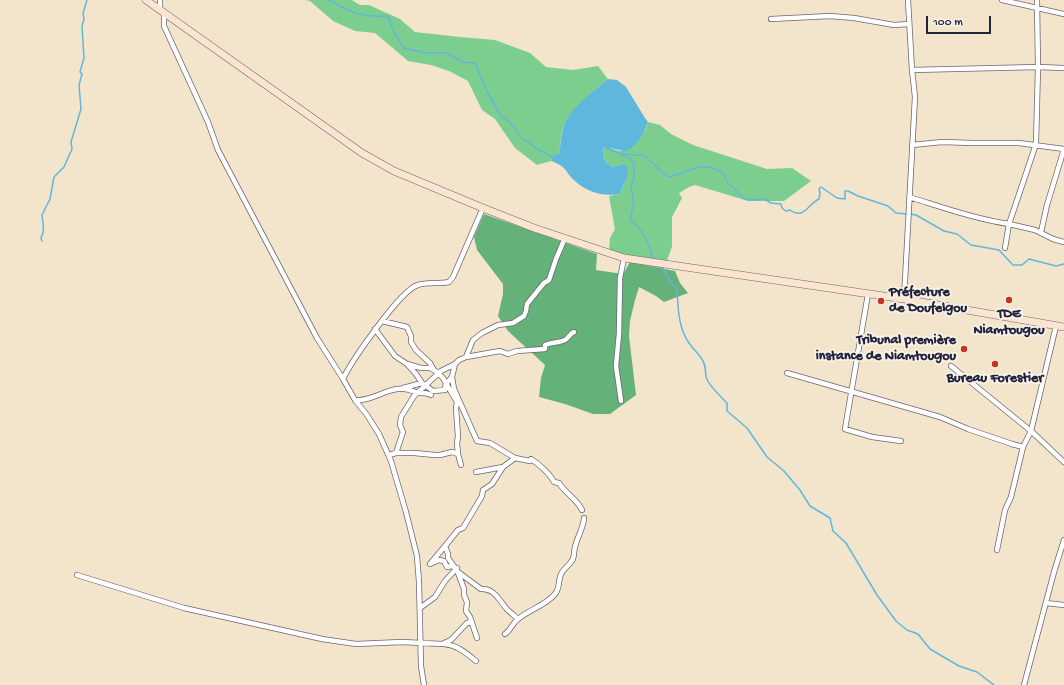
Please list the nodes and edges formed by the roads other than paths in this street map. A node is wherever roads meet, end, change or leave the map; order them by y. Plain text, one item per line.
1 (146, 0) edge
2 (160, 0) edge
3 (908, 0) edge
4 (1002, 0) edge
5 (1037, 0) edge
6 (1037, 9) junction
7 (162, 10) junction
8 (1064, 14) edge
9 (771, 19) dead end
10 (909, 24) junction
11 (1038, 67) junction
12 (1064, 68) edge
13 (912, 70) junction
14 (1036, 144) junction
15 (912, 145) junction
16 (1064, 149) edge
17 (909, 197) junction
18 (483, 208) junction
19 (1009, 224) junction
20 (1041, 232) junction
21 (565, 238) junction
22 (1064, 242) edge
23 (1005, 248) dead end
24 (624, 258) junction
25 (868, 294) junction
26 (904, 299) junction
27 (382, 320) junction
28 (1056, 326) junction
29 (1064, 327) edge
30 (375, 329) junction
31 (574, 332) dead end
32 (466, 357) junction
33 (407, 364) junction
34 (455, 364) junction
35 (951, 366) dead end
36 (433, 370) junction
37 (440, 373) junction
38 (787, 373) dead end
39 (452, 377) junction
40 (343, 379) junction
41 (424, 384) junction
42 (446, 384) junction
43 (403, 388) junction
44 (444, 390) junction
45 (450, 390) junction
46 (852, 391) junction
47 (418, 392) junction
48 (431, 395) dead end
49 (355, 400) junction
50 (621, 401) dead end
51 (1031, 431) junction
52 (901, 441) dead end
53 (1023, 447) junction
54 (396, 453) junction
55 (458, 454) junction
56 (389, 455) junction
57 (515, 458) junction
58 (1064, 462) edge
59 (461, 465) dead end
60 (503, 467) junction
61 (476, 472) dead end
62 (582, 510) dead end
63 (584, 518) dead end
64 (1064, 540) edge
65 (445, 546) junction
66 (997, 550) dead end
67 (458, 570) junction
68 (77, 575) dead end
69 (1046, 603) junction
70 (1064, 605) edge
71 (420, 608) junction
72 (518, 619) junction
73 (471, 622) junction
74 (505, 634) dead end
75 (477, 638) dead end
76 (420, 643) junction
77 (442, 644) junction
78 (476, 661) dead end
79 (424, 685) edge
80 (1024, 685) edge

1 - 7 main road
2 - 7 street
3 - 10 street
4 - 6 street
5 - 6 street
6 - 8 street
6 - 11 street
7 - 18 main road
7 - 40 street
9 - 10 street
10 - 13 street
11 - 12 street
11 - 13 street
11 - 14 street
13 - 15 street
14 - 15 street
14 - 16 street
14 - 19 street
15 - 17 street
16 - 20 street
17 - 19 street
17 - 26 street
18 - 21 main road
18 - 27 street
19 - 20 street
19 - 23 street
20 - 22 street
21 - 24 main road
21 - 32 street
24 - 25 main road
24 - 50 street
25 - 26 main road
25 - 46 street
26 - 28 main road
27 - 30 street
27 - 36 street
28 - 29 main road
28 - 51 street
30 - 33 street
30 - 40 street
31 - 32 street
32 - 34 street
33 - 36 street
33 - 41 street
34 - 37 street
34 - 39 street
35 - 51 street
36 - 37 street
37 - 41 street
37 - 42 street
38 - 46 street
39 - 42 street
39 - 57 street
40 - 49 street
41 - 43 street
41 - 44 street
41 - 47 street
42 - 44 street
42 - 45 street
43 - 47 street
43 - 49 street
44 - 45 street
45 - 55 street
46 - 52 street
46 - 53 street
47 - 48 street
47 - 54 street
49 - 56 street
51 - 53 street
51 - 58 street
53 - 66 street
54 - 55 street
54 - 56 street
55 - 59 street
56 - 71 street
57 - 60 street
57 - 62 street
60 - 61 street
60 - 65 street
63 - 72 street
64 - 69 street
65 - 67 street
65 - 67 street
67 - 71 street
67 - 72 street
67 - 73 street
68 - 76 street
69 - 70 street
69 - 80 street
71 - 76 street
72 - 74 street
73 - 75 street
73 - 77 street
76 - 77 street
76 - 79 street
77 - 78 street

